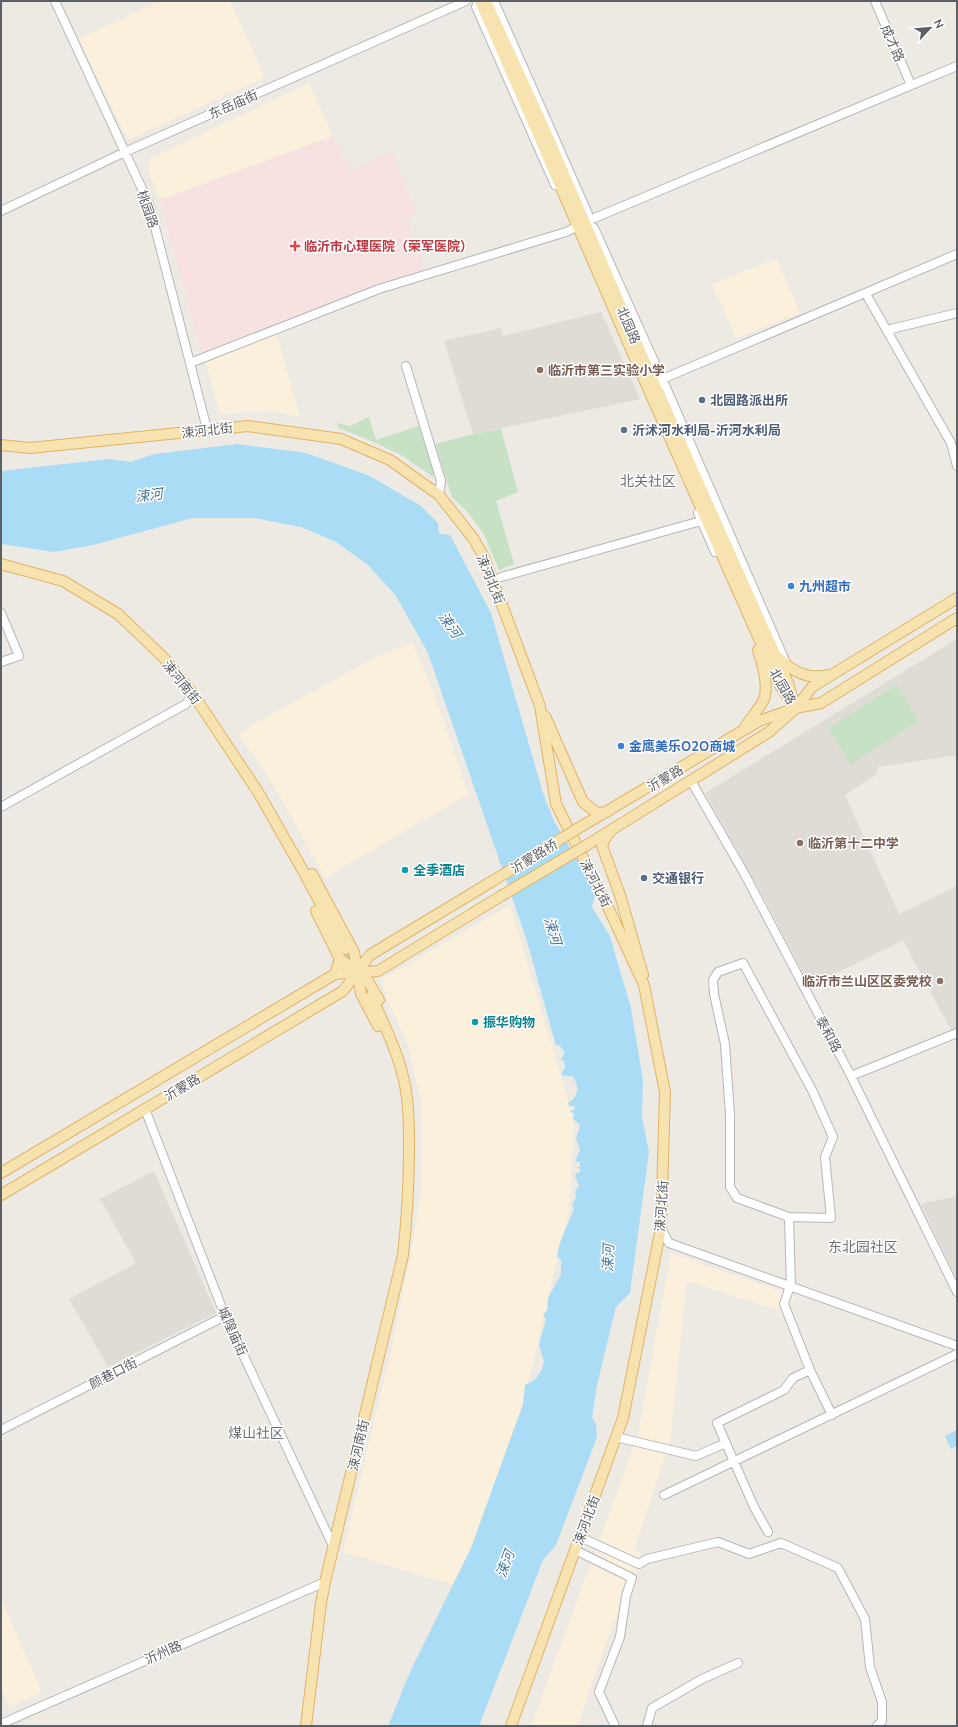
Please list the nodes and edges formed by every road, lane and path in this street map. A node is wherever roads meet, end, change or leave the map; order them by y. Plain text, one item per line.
1 (55, 1) edge
2 (466, 1) edge
3 (479, 1) edge
4 (486, 1) edge
5 (494, 1) edge
6 (875, 1) edge
7 (957, 66) edge
8 (911, 85) junction
9 (125, 152) junction
10 (1, 211) edge
11 (579, 225) junction
12 (957, 254) edge
13 (866, 294) junction
14 (957, 313) edge
15 (887, 330) junction
16 (190, 363) junction
17 (406, 366) dead end
18 (650, 384) junction
19 (207, 429) junction
20 (1, 444) edge
21 (957, 466) edge
22 (439, 495) junction
23 (701, 521) junction
24 (716, 547) junction
25 (1, 564) edge
26 (501, 577) dead end
27 (957, 598) edge
28 (1, 613) edge
29 (957, 618) edge
30 (774, 652) junction
31 (1, 662) edge
32 (786, 665) junction
33 (835, 673) junction
34 (193, 694) junction
35 (540, 706) junction
36 (796, 708) junction
37 (743, 730) junction
38 (547, 757) junction
39 (691, 781) junction
40 (1, 807) edge
41 (609, 812) junction
42 (614, 828) junction
43 (577, 830) junction
44 (586, 845) junction
45 (290, 846) junction
46 (491, 882) joint
47 (501, 896) joint
48 (608, 907) junction
49 (345, 949) tunnel mouth
50 (340, 959) junction
51 (378, 971) junction
52 (358, 972) junction
53 (335, 974) junction
54 (644, 985) junction
55 (343, 990) junction
56 (368, 992) junction
57 (957, 1033) edge
58 (851, 1076) junction
59 (145, 1109) junction
60 (1, 1173) edge
61 (1, 1195) edge
62 (789, 1216) junction
63 (660, 1228) junction
64 (669, 1243) junction
65 (655, 1254) junction
66 (790, 1286) junction
67 (957, 1292) edge
68 (225, 1316) junction
69 (957, 1346) edge
70 (957, 1354) edge
71 (810, 1370) junction
72 (832, 1415) junction
73 (1, 1430) edge
74 (616, 1437) junction
75 (726, 1443) junction
76 (735, 1461) junction
77 (664, 1495) dead end
78 (768, 1532) dead end
79 (580, 1537) junction
80 (334, 1548) junction
81 (575, 1550) junction
82 (326, 1582) junction
83 (738, 1663) dead end
84 (1, 1714) edge
85 (4, 1724) edge
86 (306, 1726) edge
87 (511, 1726) edge
88 (615, 1726) edge
89 (647, 1726) edge
90 (877, 1726) edge

1 - 9 street, 桃园路
2 - 9 street, 东岳庙街
3 - 11 main road, 北园路
4 - 11 main road, 北园路
5 - 11 street
6 - 8 street, 成才路
7 - 8 street
8 - 11 street
9 - 10 street, 东岳庙街
9 - 16 street, 桃园路
11 - 16 street
11 - 18 main road, 北园路
11 - 18 street
11 - 23 street
12 - 13 street
13 - 15 street
13 - 18 street
14 - 15 street
15 - 21 street
16 - 19 street, 桃园路
17 - 22 street
18 - 24 main road, 北园路
18 - 30 main road, 北园路
18 - 32 street
19 - 20 main road, 涑河北街
19 - 22 main road, 涑河北街
22 - 35 main road, 涑河北街
23 - 24 street
23 - 26 street
24 - 36 main road, 北园路
24 - 37 main road
25 - 34 main road, 涑河南街
27 - 33 main road, 沂蒙路
28 - 31 street
29 - 36 main road, 沂蒙路
30 - 32 main road
30 - 36 main road, 北园路
32 - 33 main road
33 - 36 main road, 沂蒙路
34 - 40 street
34 - 45 main road, 涑河南街
35 - 38 main road, 涑河北街
35 - 41 main road
36 - 37 main road, 沂蒙路
36 - 39 main road, 沂蒙路
37 - 41 main road, 沂蒙路
38 - 43 main road
38 - 48 main road, 涑河北街
39 - 42 main road, 沂蒙路
39 - 58 street, 泰和路
41 - 43 main road, 沂蒙路
42 - 44 main road, 沂蒙路
42 - 54 main road
43 - 46 main road, 沂蒙路桥, bridge
44 - 47 main road, 沂蒙路桥, bridge
44 - 48 main road
45 - 49 main road, 涑河南街
45 - 50 main road
45 - 52 main road
46 - 52 main road, 沂蒙路
47 - 51 main road, 沂蒙路
48 - 54 main road, 涑河北街
50 - 52 main road, 涑河南街
50 - 53 main road
51 - 52 main road, 沂蒙路
51 - 56 main road
52 - 53 main road, 沂蒙路
52 - 55 main road, 沂蒙路
52 - 56 main road, 涑河南街
53 - 60 main road, 沂蒙路
54 - 63 main road, 涑河北街
55 - 56 main road
55 - 59 main road, 沂蒙路
56 - 80 main road, 涑河南街
57 - 58 street
58 - 67 street, 泰和路
59 - 61 main road, 沂蒙路
59 - 68 street, 城隍庙街
62 - 62 street
62 - 66 street
63 - 64 street
63 - 65 main road, 涑河北街
64 - 65 street
64 - 66 street
65 - 74 main road, 涑河北街
66 - 69 street
66 - 71 street
68 - 73 street, 颜巷口街
68 - 80 street, 城隍庙街
70 - 72 street
71 - 72 street
71 - 75 street
72 - 76 street
74 - 75 street
74 - 79 main road, 涑河北街
75 - 76 street
76 - 77 street
76 - 78 street
79 - 81 main road, 涑河北街
79 - 90 street
80 - 82 main road, 涑河南街
81 - 87 main road, 涑河北街
81 - 88 street
82 - 85 street, 沂州路
82 - 86 main road, 涑河南街
83 - 89 street
84 - 85 street

